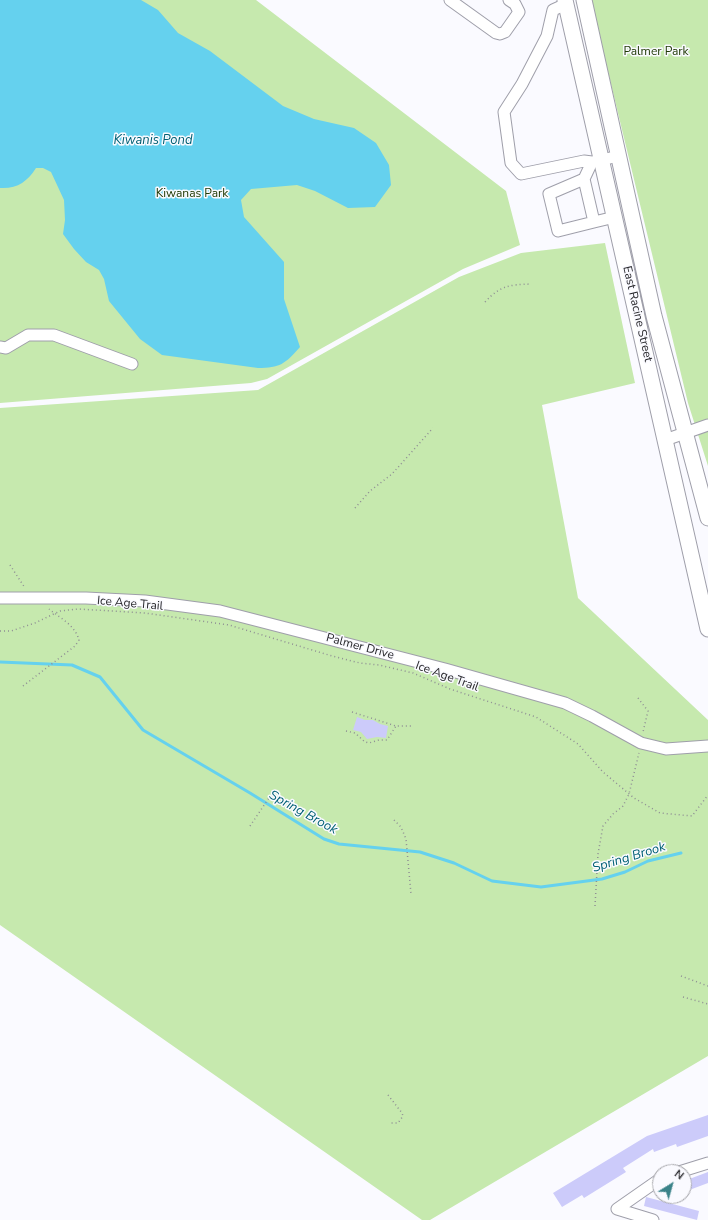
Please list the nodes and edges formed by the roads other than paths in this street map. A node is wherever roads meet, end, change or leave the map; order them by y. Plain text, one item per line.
1 (450, 0) edge
2 (509, 0) edge
3 (584, 0) edge
4 (566, 2) edge
5 (619, 156) junction
6 (597, 162) junction
7 (584, 179) junction
8 (614, 217) junction
9 (594, 222) junction
10 (0, 347) edge
11 (132, 364) dead end
12 (708, 425) edge
13 (685, 432) junction
14 (665, 440) junction
15 (708, 518) edge
16 (0, 598) edge
17 (708, 629) edge
18 (708, 746) edge
19 (708, 1163) edge
20 (692, 1168) edge
21 (652, 1185) edge
22 (653, 1220) edge

1 - 2 street
3 - 5 main road, East Racine Street
4 - 6 main road, East Racine Street
4 - 6 street
5 - 6 street
5 - 13 main road, East Racine Street
6 - 7 street
6 - 8 main road, East Racine Street
7 - 9 street
7 - 9 street
8 - 9 street
8 - 14 main road, East Racine Street
10 - 11 street
12 - 13 street
13 - 14 street
13 - 15 main road, East Racine Street
14 - 17 main road, East Racine Street
16 - 18 street, Palmer Drive
19 - 20 street
21 - 22 street

